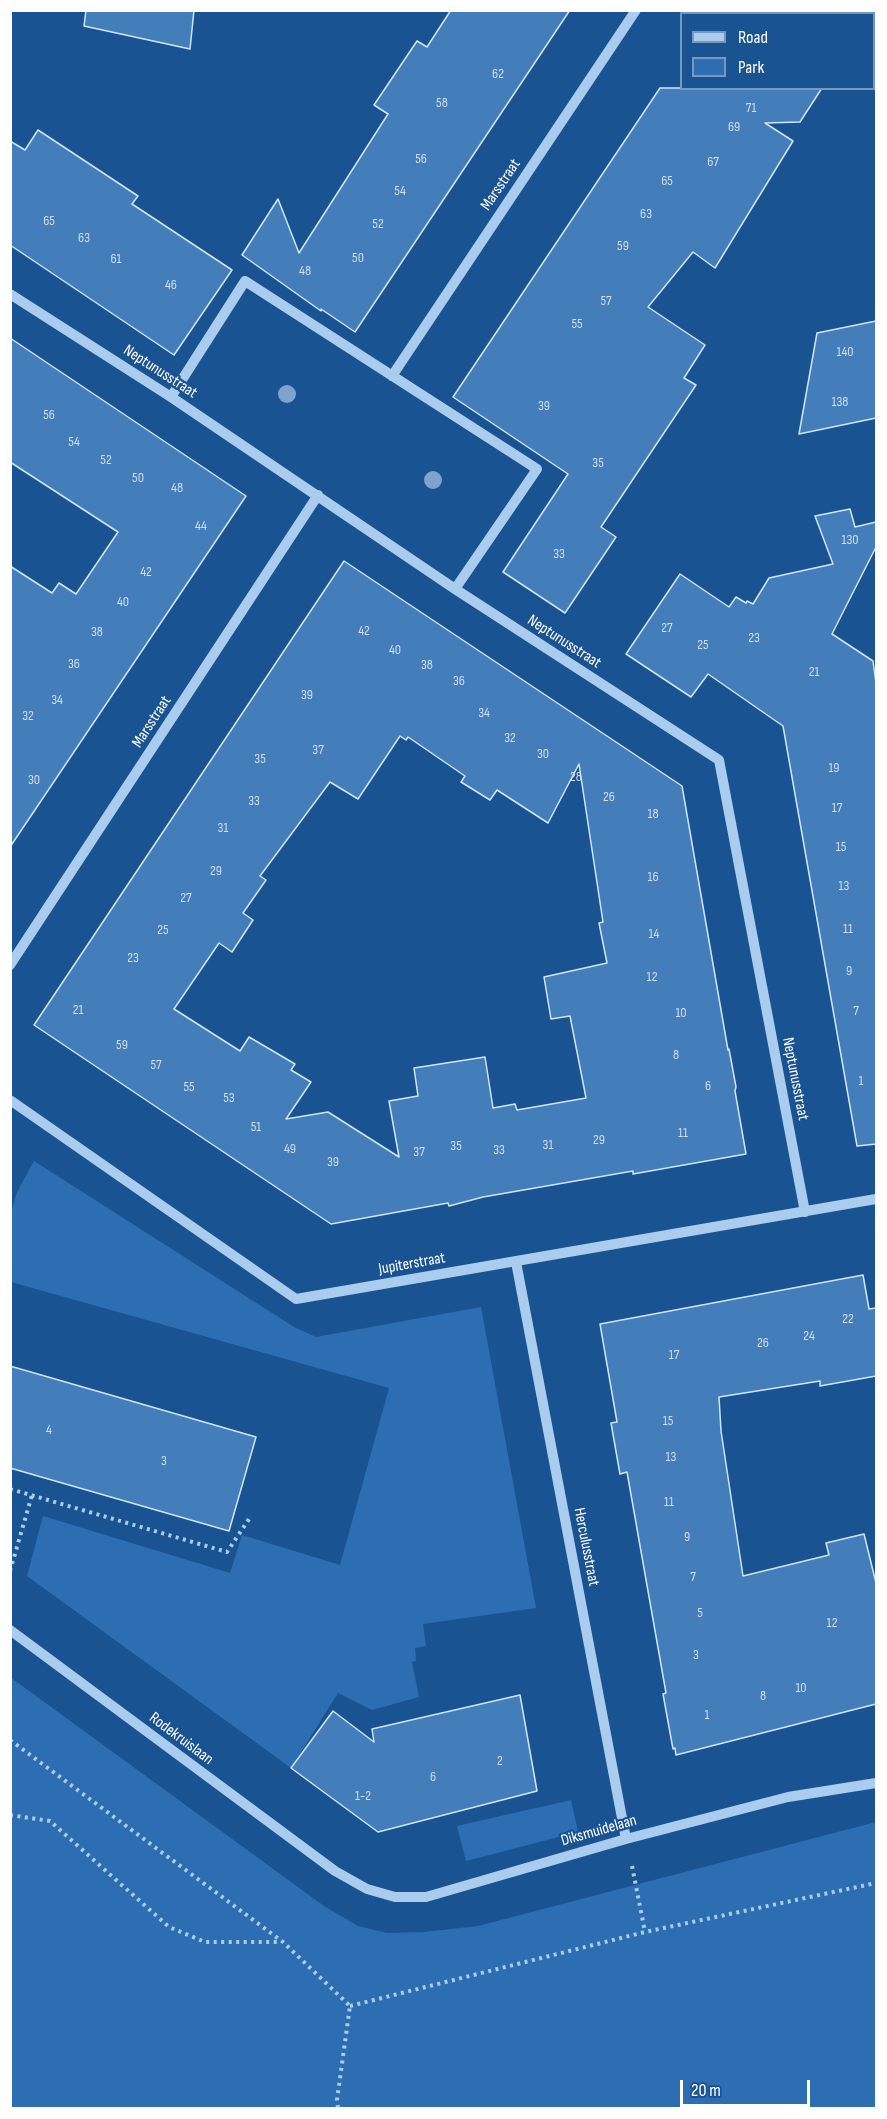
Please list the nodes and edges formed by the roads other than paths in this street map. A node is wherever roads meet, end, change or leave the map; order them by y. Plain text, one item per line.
1 (636, 10) edge
2 (10, 294) edge
3 (392, 376) junction
4 (171, 397) junction
5 (318, 495) junction
6 (455, 589) junction
7 (10, 965) edge
8 (10, 1100) edge
9 (876, 1199) edge
10 (805, 1212) junction
11 (516, 1262) junction
12 (10, 1630) edge
13 (876, 1783) edge
14 (626, 1839) junction
15 (334, 1871) joint

1 - 3 street, Marsstraat
2 - 4 street, Neptunusstraat
3 - 4 street
3 - 6 street
4 - 5 street, Neptunusstraat
5 - 6 street, Neptunusstraat
5 - 7 street, Marsstraat
6 - 10 street, Neptunusstraat
8 - 11 street, Jupiterstraat
9 - 10 street, Jupiterstraat
10 - 11 street, Jupiterstraat
11 - 14 street, Herculusstraat
12 - 15 street, Rodekruislaan
13 - 14 street, Diksmuidelaan
14 - 15 street, Diksmuidelaan

